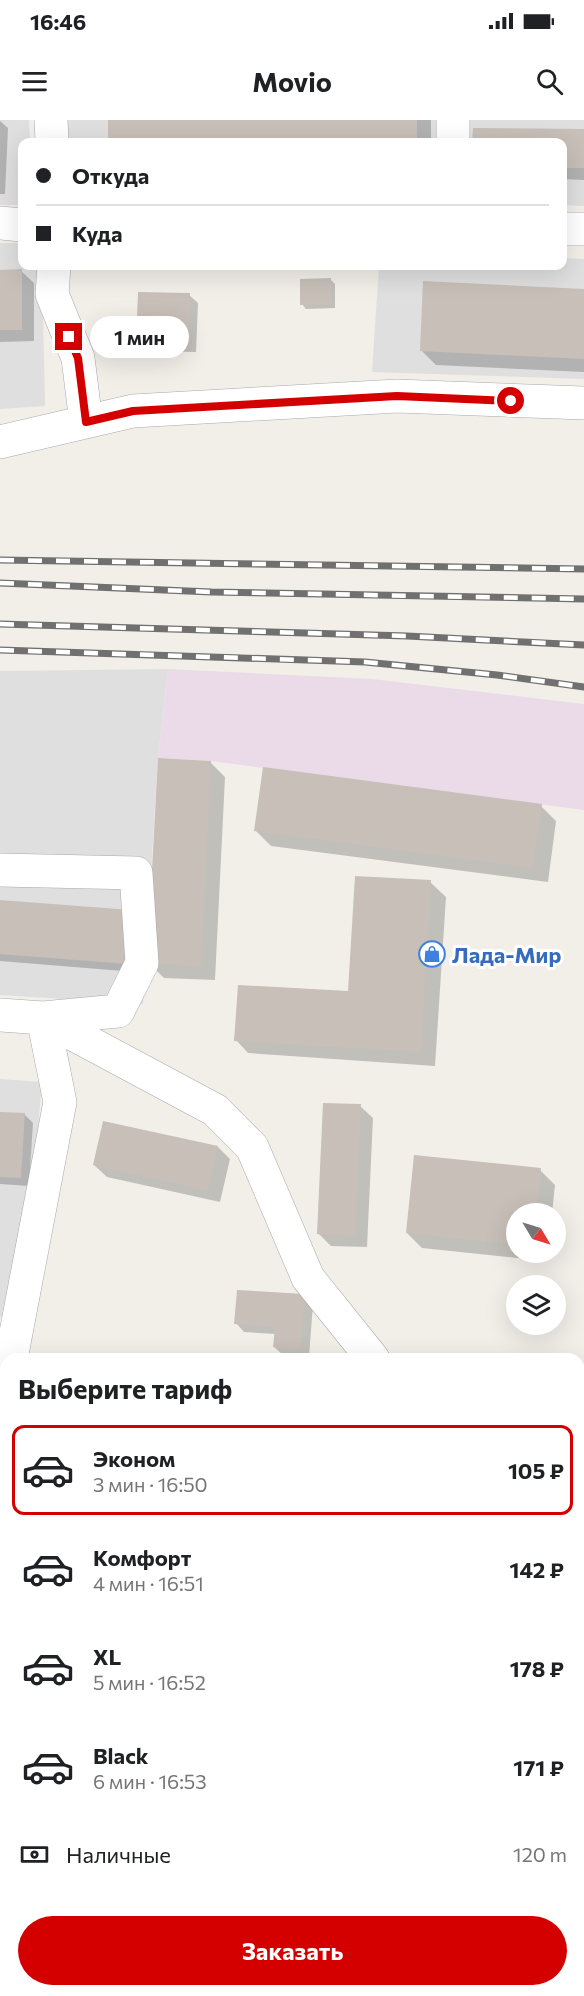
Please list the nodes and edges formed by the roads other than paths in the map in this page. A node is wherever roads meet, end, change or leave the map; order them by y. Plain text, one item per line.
1 (51, 120) edge
2 (453, 120) edge
3 (52, 138) edge
4 (453, 138) edge
5 (0, 223) edge
6 (18, 225) edge
7 (567, 229) edge
8 (584, 229) edge
9 (54, 270) edge
10 (584, 403) edge
11 (86, 422) junction
12 (0, 442) edge
13 (0, 870) edge
14 (0, 1015) edge
15 (43, 1018) junction
16 (12, 1353) edge
17 (368, 1353) edge

1 - 3 street
2 - 4 street
5 - 6 street
7 - 8 street
9 - 11 street
10 - 11 street
11 - 12 street
13 - 15 street
14 - 15 street
15 - 16 street
15 - 17 street

